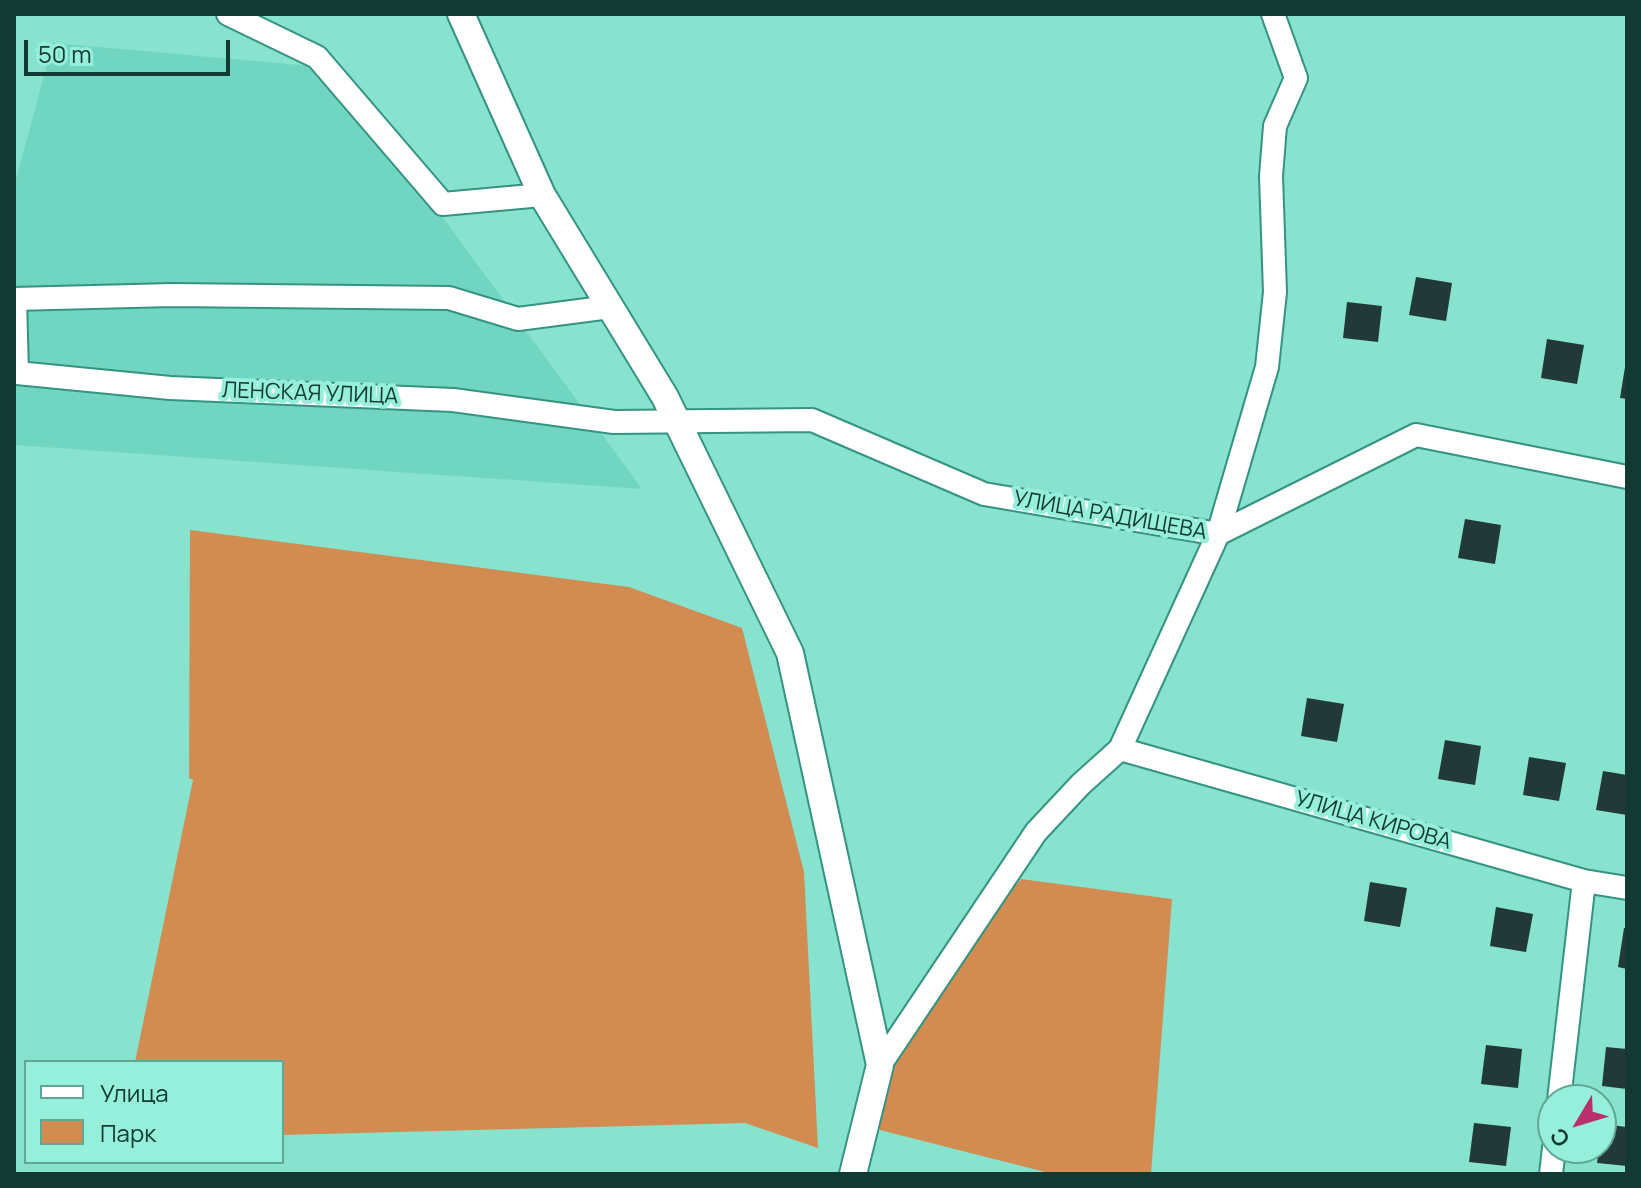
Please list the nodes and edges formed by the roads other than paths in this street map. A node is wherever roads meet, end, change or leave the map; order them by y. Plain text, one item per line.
1 (228, 14) edge
2 (461, 14) edge
3 (1273, 14) edge
4 (542, 195) junction
5 (14, 299) edge
6 (610, 307) junction
7 (677, 422) junction
8 (1627, 477) edge
9 (1218, 534) junction
10 (1120, 749) junction
11 (1584, 881) junction
12 (1627, 888) edge
13 (880, 1065) junction
14 (1561, 1084) edge
15 (853, 1174) edge

1 - 4 street
2 - 4 street
3 - 9 street
4 - 6 street
5 - 6 street, ЛЕНСКАЯ УЛИЦА
5 - 7 street, ЛЕНСКАЯ УЛИЦА
6 - 7 street
7 - 9 street, УЛИЦА РАДИЩЕВА
7 - 13 street
8 - 9 street, УЛИЦА РАДИЩЕВА
9 - 10 street
10 - 11 street, УЛИЦА КИРОВА
10 - 13 street
11 - 12 street, УЛИЦА КИРОВА
11 - 14 street
13 - 15 street

